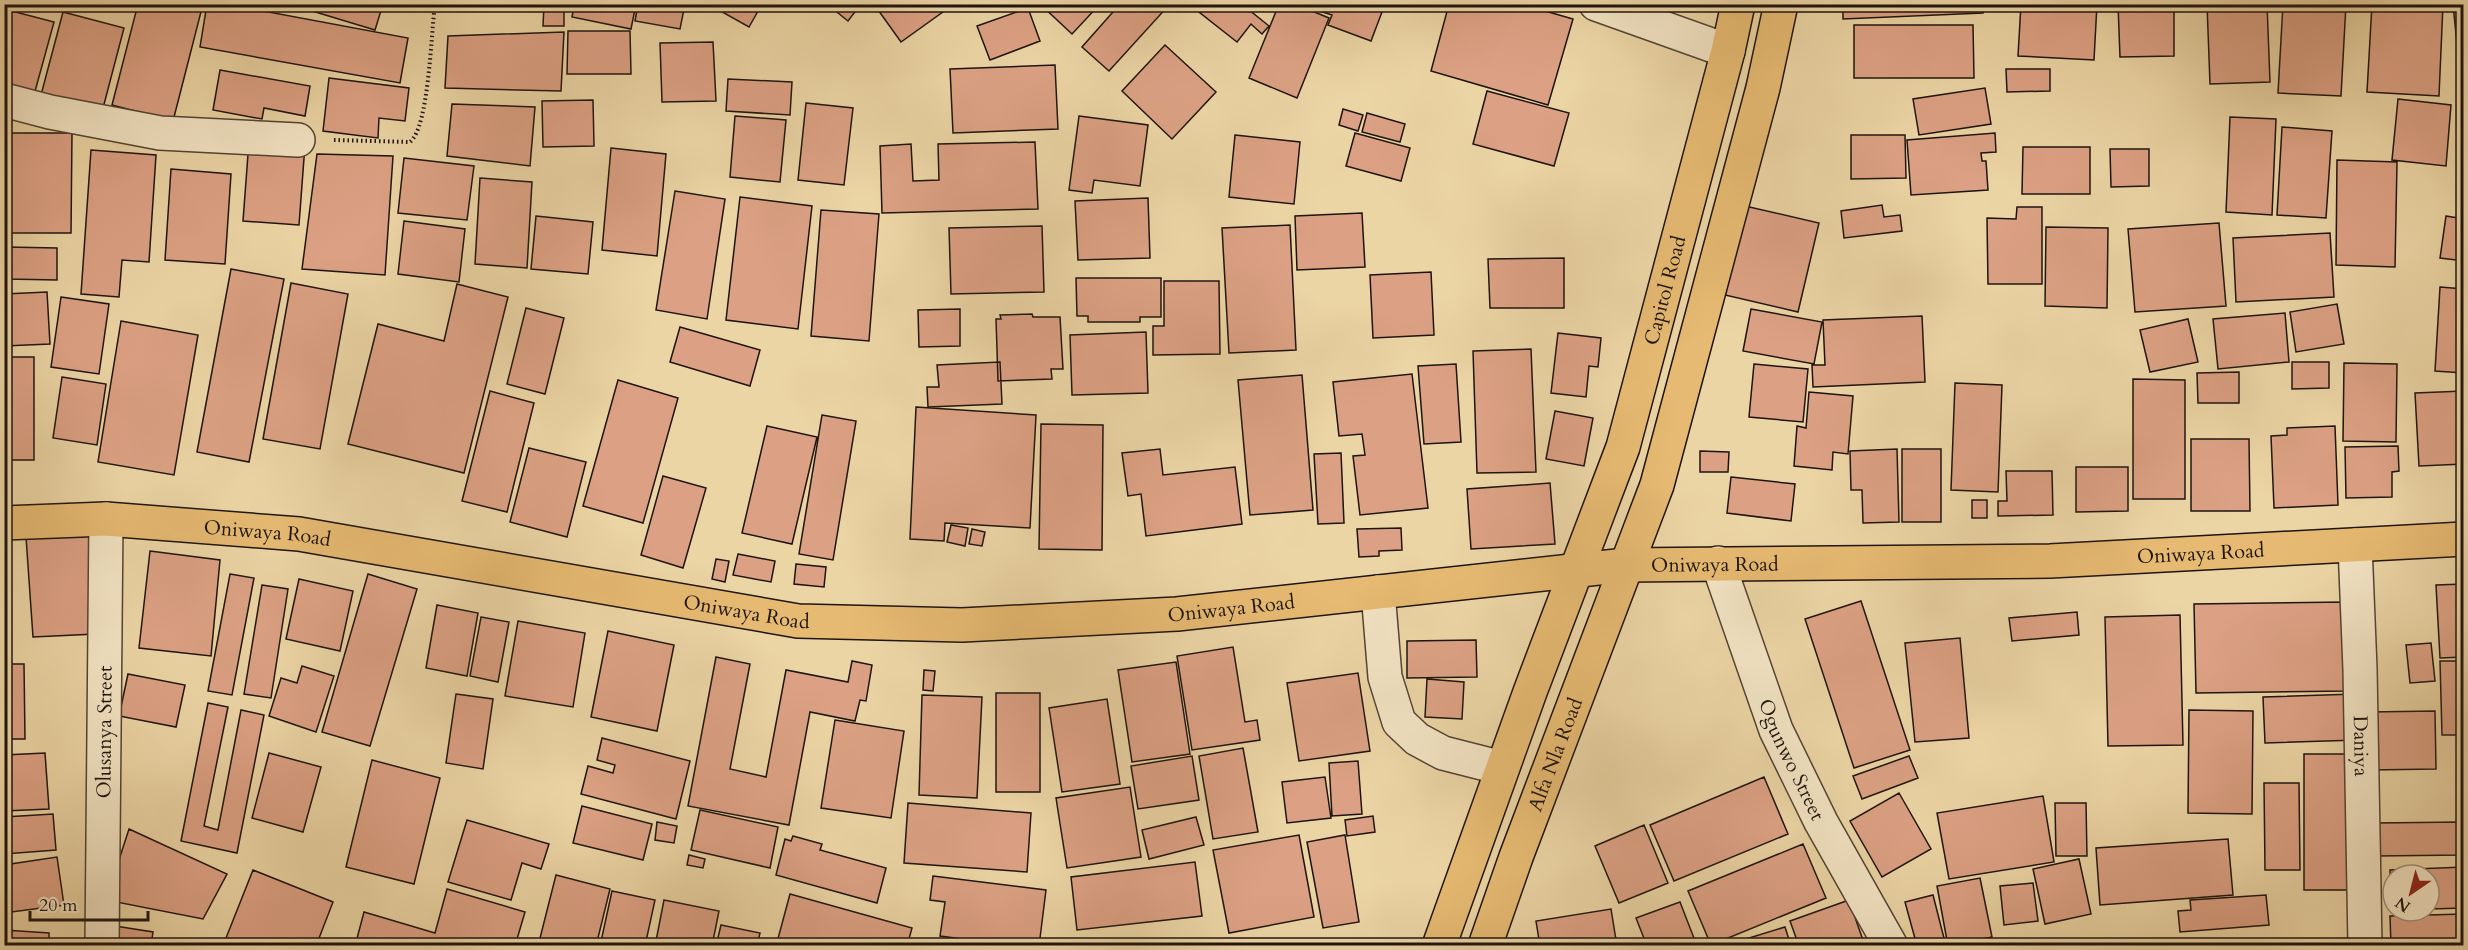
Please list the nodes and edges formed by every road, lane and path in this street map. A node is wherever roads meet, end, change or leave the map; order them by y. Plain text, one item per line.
1 (435, 4) edge
2 (1596, 4) edge
3 (1738, 4) edge
4 (1781, 4) edge
5 (1728, 51) junction
6 (4, 100) edge
7 (298, 140) joint
8 (106, 519) junction
9 (4, 523) edge
10 (2463, 538) edge
11 (2355, 545) junction
12 (1718, 563) junction
13 (1626, 565) junction
14 (1577, 570) junction
15 (1378, 592) junction
16 (1502, 768) junction
17 (102, 945) edge
18 (1439, 945) edge
19 (1485, 945) edge
20 (1891, 945) edge
21 (2365, 945) edge

1 - 7 path
2 - 5 street
3 - 5 main road, Capitol Road
4 - 13 main road
5 - 14 main road, Capitol Road
6 - 7 street
8 - 9 main road, Oniwaya Road
8 - 15 main road, Oniwaya Road
8 - 17 street, Olusanya Street
10 - 11 main road, Oniwaya Road
11 - 12 main road, Oniwaya Road
11 - 21 street, Daniya
12 - 13 main road, Oniwaya Road
12 - 20 street, Ogunwo Street
13 - 14 main road, Oniwaya Road
13 - 19 main road, Alfa Nla Road
14 - 15 main road, Oniwaya Road
14 - 16 main road
15 - 16 street
16 - 18 main road

